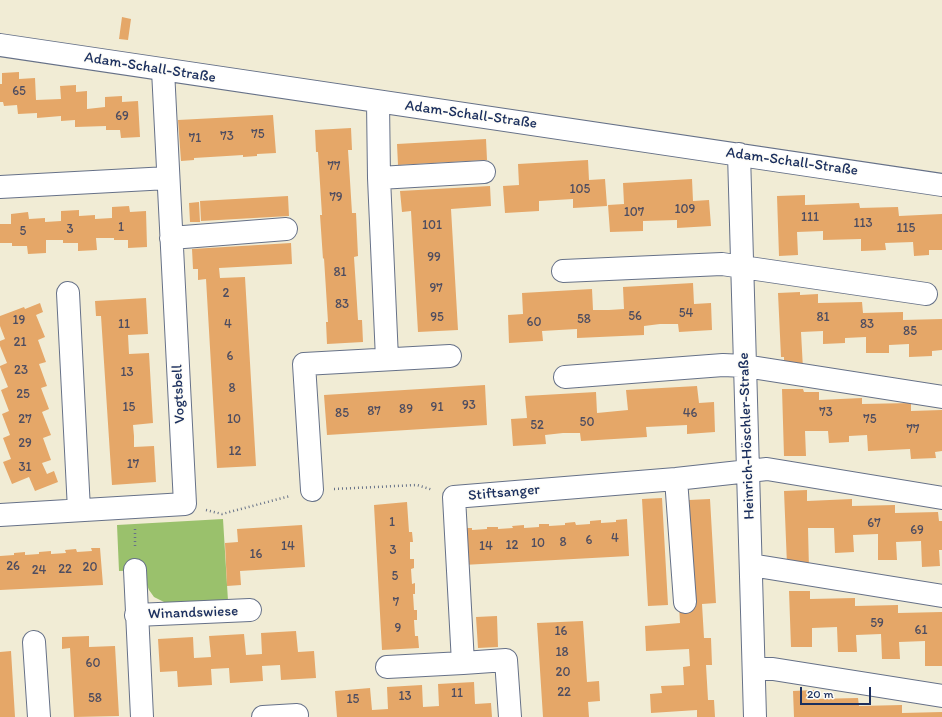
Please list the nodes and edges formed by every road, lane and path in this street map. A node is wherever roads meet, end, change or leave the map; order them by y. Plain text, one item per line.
1 (0, 45) edge
2 (164, 70) junction
3 (378, 102) junction
4 (739, 154) junction
5 (484, 172) dead end
6 (168, 178) junction
7 (379, 178) junction
8 (942, 185) edge
9 (0, 187) edge
10 (286, 230) dead end
11 (171, 238) junction
12 (742, 266) junction
13 (563, 271) dead end
14 (68, 293) dead end
15 (926, 294) dead end
16 (450, 356) dead end
17 (387, 359) junction
18 (745, 366) junction
19 (565, 377) dead end
20 (942, 397) edge
21 (748, 472) junction
22 (676, 479) junction
23 (312, 490) dead end
24 (942, 498) edge
25 (134, 507) junction
26 (79, 510) junction
27 (0, 515) edge
28 (751, 565) junction
29 (135, 570) joint
30 (942, 596) edge
31 (685, 602) dead end
32 (250, 610) dead end
33 (136, 615) junction
34 (34, 642) dead end
35 (463, 662) junction
36 (387, 667) dead end
37 (754, 669) junction
38 (942, 696) edge
39 (297, 715) dead end
40 (39, 717) edge
41 (142, 717) edge
42 (263, 717) edge
43 (510, 717) edge
44 (755, 717) edge

1 - 2 street, Adam-Schall-Straße
2 - 3 street, Adam-Schall-Straße
2 - 6 street, Vogtsbell
3 - 4 street, Adam-Schall-Straße
3 - 7 street
4 - 8 street, Adam-Schall-Straße
4 - 12 street, Heinrich-Höschler-Straße
5 - 7 street
6 - 9 street
6 - 11 street, Vogtsbell
7 - 17 street
10 - 11 street
11 - 25 street, Vogtsbell
12 - 13 street
12 - 15 street
12 - 18 street, Heinrich-Höschler-Straße
14 - 26 street
16 - 17 street
17 - 23 street
18 - 19 street
18 - 20 street
18 - 21 street, Heinrich-Höschler-Straße
21 - 22 street, Stiftsanger
21 - 24 street, Stiftsanger
21 - 28 street, Heinrich-Höschler-Straße
22 - 31 street
22 - 35 street, Stiftsanger
25 - 26 street, Vogtsbell
25 - 29 path
26 - 27 street, Vogtsbell
28 - 30 street
28 - 37 street, Heinrich-Höschler-Straße
29 - 33 street, Winandswiese
32 - 33 street, Winandswiese
33 - 41 street, Winandswiese
34 - 40 street
35 - 36 street
35 - 43 street
37 - 38 street
37 - 44 street, Heinrich-Höschler-Straße
39 - 42 street

